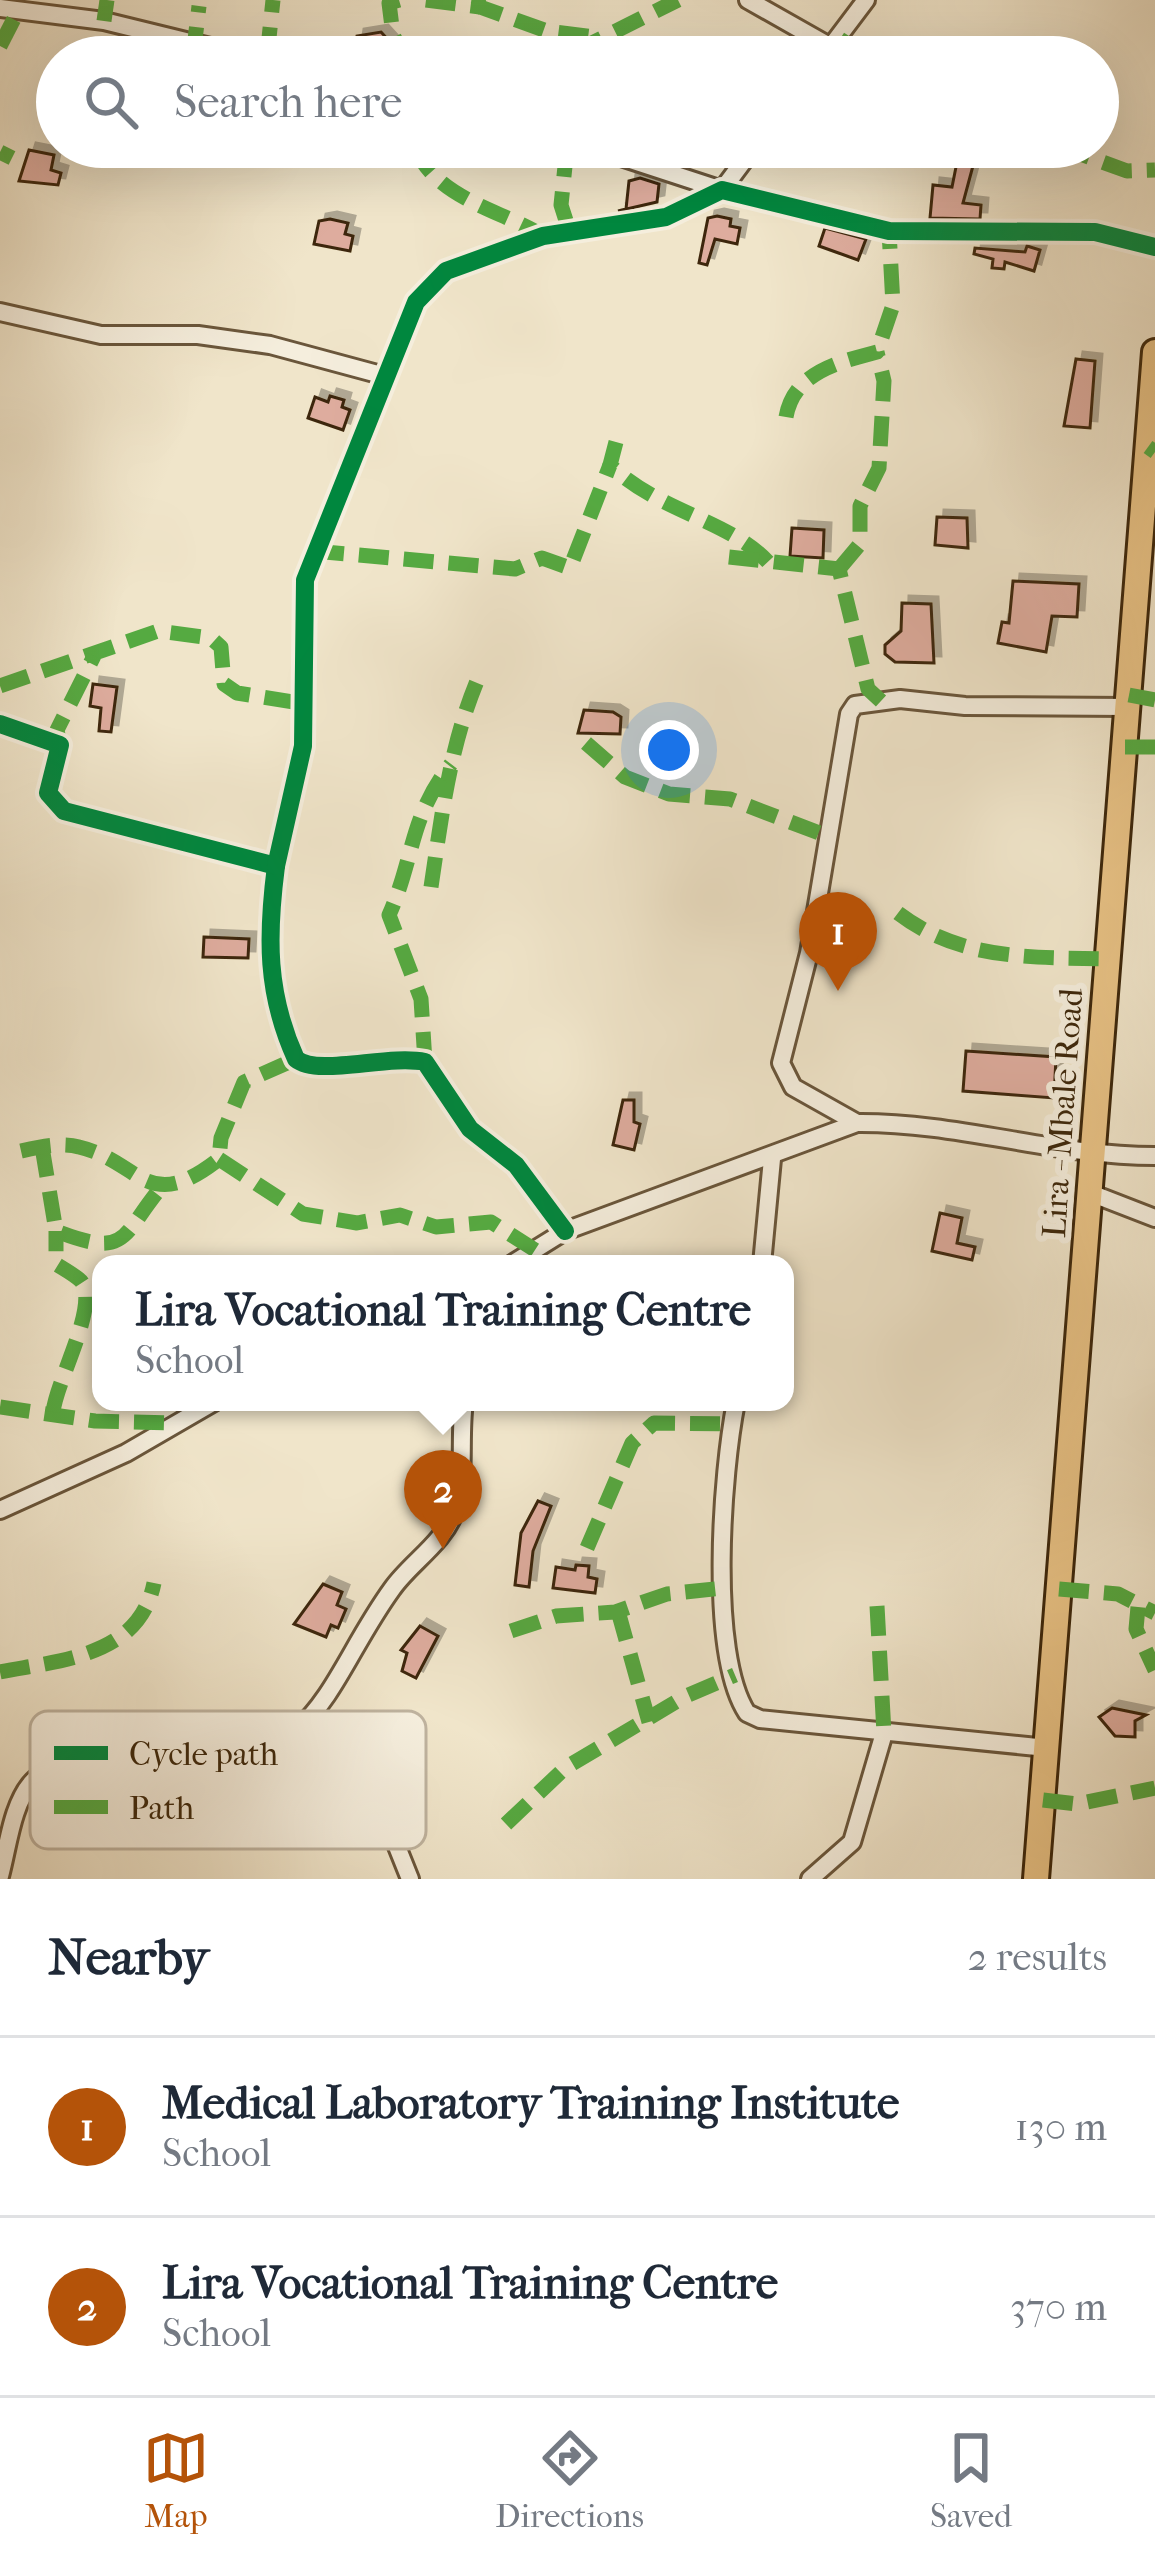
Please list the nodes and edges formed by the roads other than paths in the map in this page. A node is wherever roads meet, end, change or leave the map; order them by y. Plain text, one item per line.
1 (748, 0) edge
2 (866, 0) edge
3 (3, 6) edge
4 (165, 36) edge
5 (803, 36) edge
6 (839, 36) edge
7 (655, 168) edge
8 (738, 168) edge
9 (722, 190) junction
10 (1155, 247) edge
11 (0, 312) edge
12 (1155, 352) edge
13 (385, 376) junction
14 (1128, 707) junction
15 (0, 724) edge
16 (276, 866) junction
17 (857, 1124) junction
18 (1091, 1156) junction
19 (1155, 1156) edge
20 (772, 1159) junction
21 (1093, 1194) junction
22 (1155, 1217) edge
23 (565, 1232) junction
24 (527, 1255) edge
25 (763, 1255) edge
26 (198, 1411) edge
27 (463, 1411) edge
28 (735, 1411) edge
29 (0, 1510) edge
30 (318, 1711) edge
31 (884, 1733) junction
32 (1047, 1748) junction
33 (30, 1785) edge
34 (398, 1849) edge
35 (0, 1876) edge
36 (410, 1879) edge
37 (810, 1879) edge
38 (1036, 1879) edge

1 - 5 street
2 - 6 street
3 - 4 street
7 - 9 street
8 - 9 street
9 - 10 street
9 - 13 street
11 - 13 street
12 - 14 main road, Lira - Mbale Road
13 - 16 street
14 - 17 street
14 - 18 main road, Lira - Mbale Road
15 - 16 street
16 - 23 street
17 - 18 street
17 - 20 street
18 - 19 street
18 - 21 main road, Lira - Mbale Road
20 - 23 street
20 - 25 street
21 - 22 street
21 - 32 main road, Lira - Mbale Road
23 - 24 street
26 - 29 street
27 - 30 street
28 - 31 street
31 - 32 street
31 - 37 street
32 - 38 main road, Lira - Mbale Road
33 - 35 street
34 - 36 street

